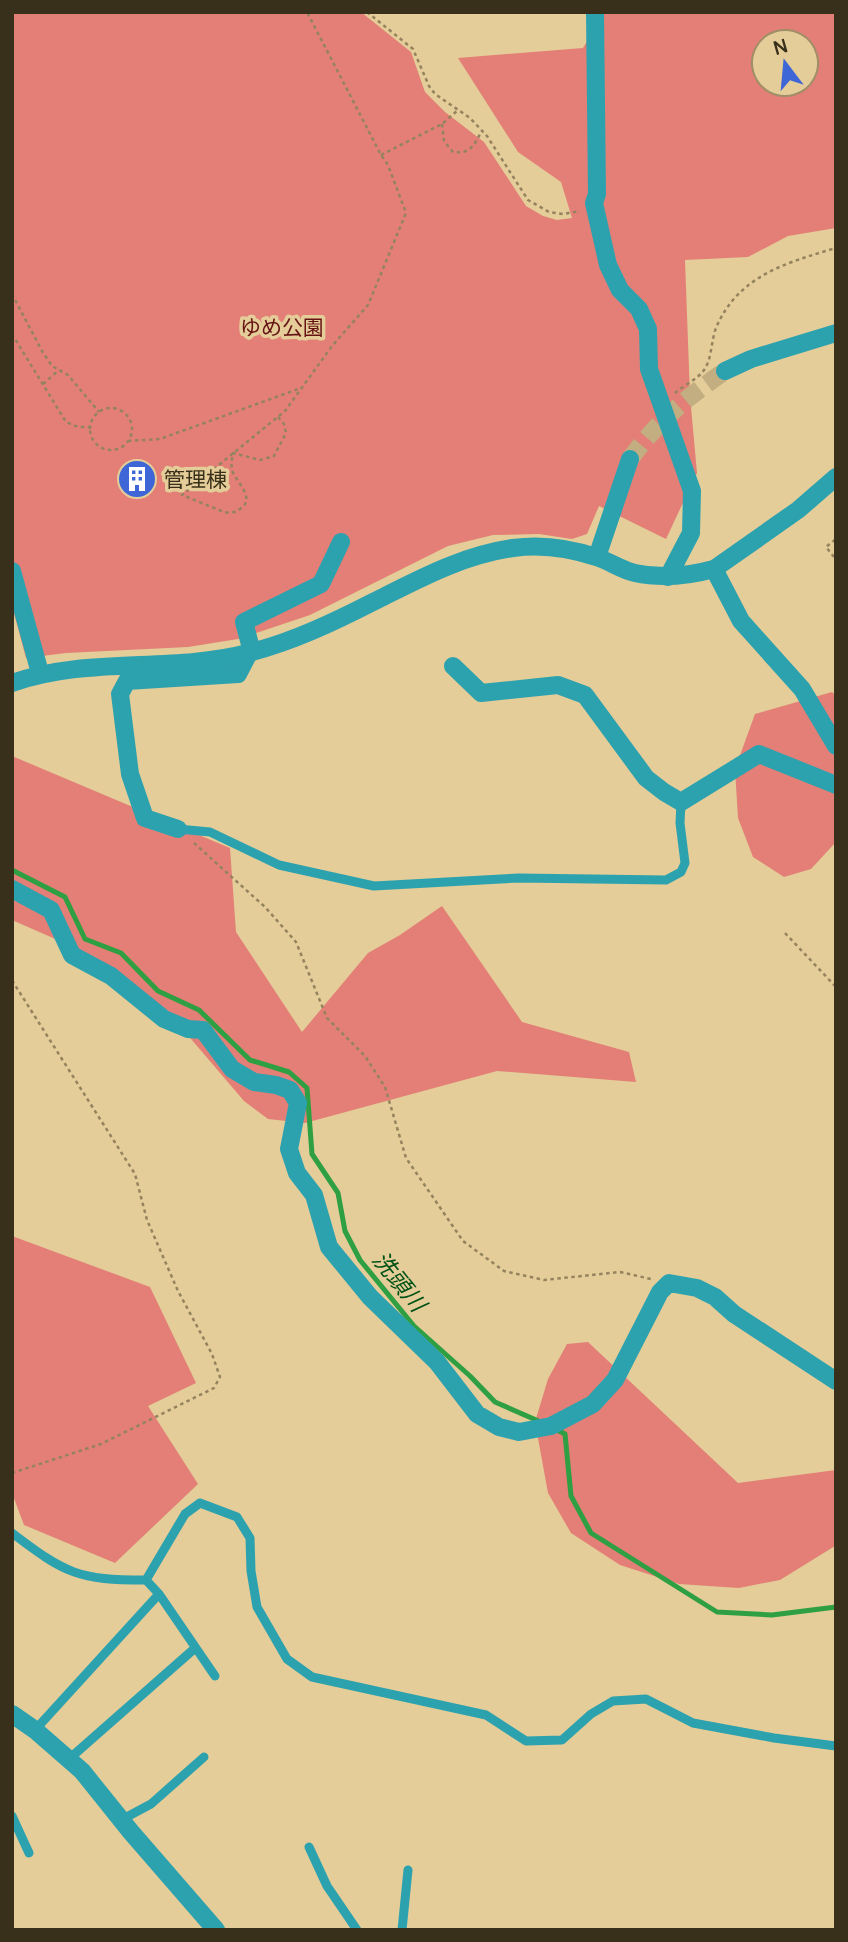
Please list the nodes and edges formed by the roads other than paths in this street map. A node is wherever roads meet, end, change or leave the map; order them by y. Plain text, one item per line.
1 (595, 12) edge
2 (836, 333) edge
3 (724, 372) tunnel mouth
4 (631, 459) tunnel mouth
5 (836, 477) edge
6 (341, 542) dead end
7 (597, 557) junction
8 (714, 569) junction
9 (12, 571) edge
10 (668, 577) junction
11 (250, 652) junction
12 (453, 666) dead end
13 (40, 673) junction
14 (12, 683) edge
15 (836, 746) edge
16 (836, 785) edge
17 (681, 802) junction
18 (178, 829) joint
19 (12, 889) edge
20 (836, 1381) edge
21 (12, 1533) edge
22 (146, 1580) junction
23 (159, 1594) junction
24 (194, 1649) junction
25 (215, 1675) dead end
26 (15, 1719) edge
27 (35, 1730) junction
28 (836, 1746) edge
29 (204, 1757) dead end
30 (69, 1759) junction
31 (12, 1816) edge
32 (121, 1820) junction
33 (309, 1847) dead end
34 (29, 1853) dead end
35 (408, 1870) dead end
36 (216, 1930) edge
37 (357, 1930) edge
38 (402, 1930) edge

1 - 10 street
2 - 3 street
4 - 7 street
5 - 8 street
6 - 11 street
7 - 10 street
7 - 11 street
8 - 10 street
8 - 15 street
9 - 13 street
11 - 13 street
11 - 18 street
12 - 17 street
13 - 14 street
16 - 17 street
17 - 18 lane
19 - 20 street
21 - 22 lane
22 - 23 lane
22 - 28 lane
23 - 24 lane
23 - 27 lane
24 - 25 lane
24 - 30 lane
26 - 27 street
27 - 30 street
29 - 32 lane
30 - 32 street
31 - 34 lane
32 - 36 street
33 - 37 lane
35 - 38 lane

